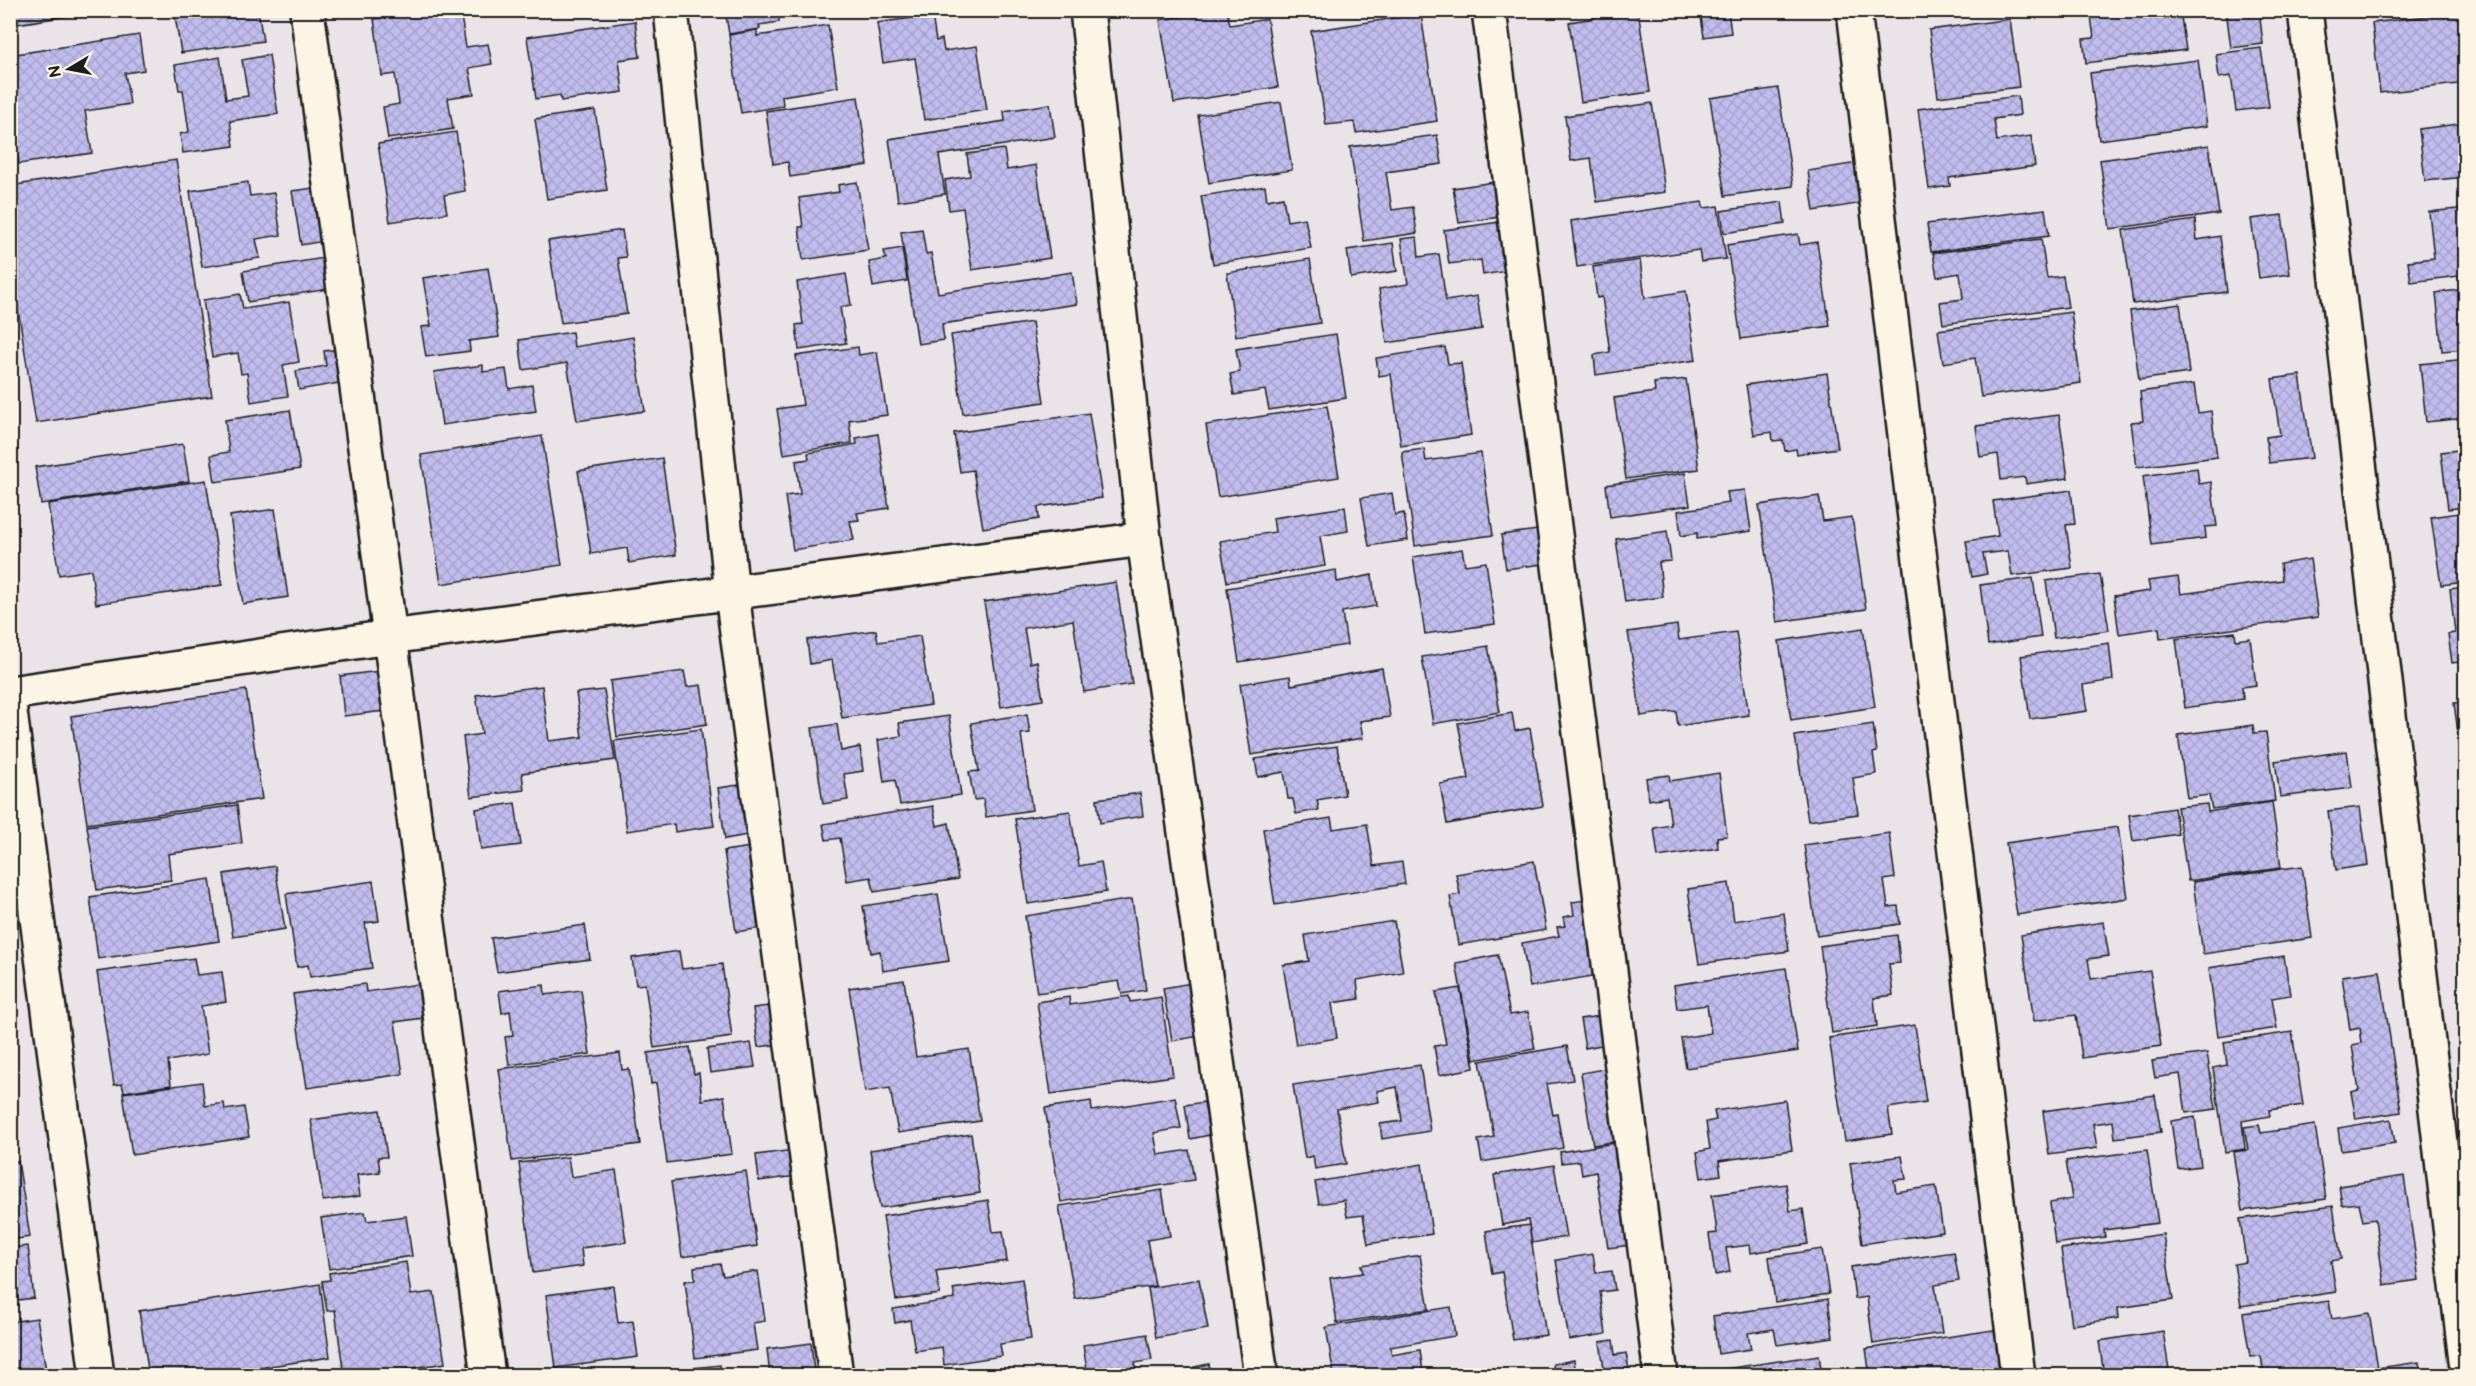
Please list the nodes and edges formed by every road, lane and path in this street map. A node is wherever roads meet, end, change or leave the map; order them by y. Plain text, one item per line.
1 (307, 10) edge
2 (671, 10) edge
3 (1087, 10) edge
4 (1489, 10) edge
5 (1854, 10) edge
6 (2305, 10) edge
7 (1144, 539) junction
8 (732, 594) junction
9 (389, 637) junction
10 (10, 693) edge
11 (10, 712) edge
12 (2466, 1361) edge
13 (97, 1376) edge
14 (488, 1376) edge
15 (836, 1376) edge
16 (1261, 1376) edge
17 (1661, 1376) edge
18 (2018, 1376) edge

1 - 9 street
2 - 8 street
3 - 7 street
4 - 17 street
5 - 18 street
6 - 12 street
7 - 8 street
7 - 16 street
8 - 9 street
8 - 15 street
9 - 10 street
9 - 14 street
11 - 13 street

